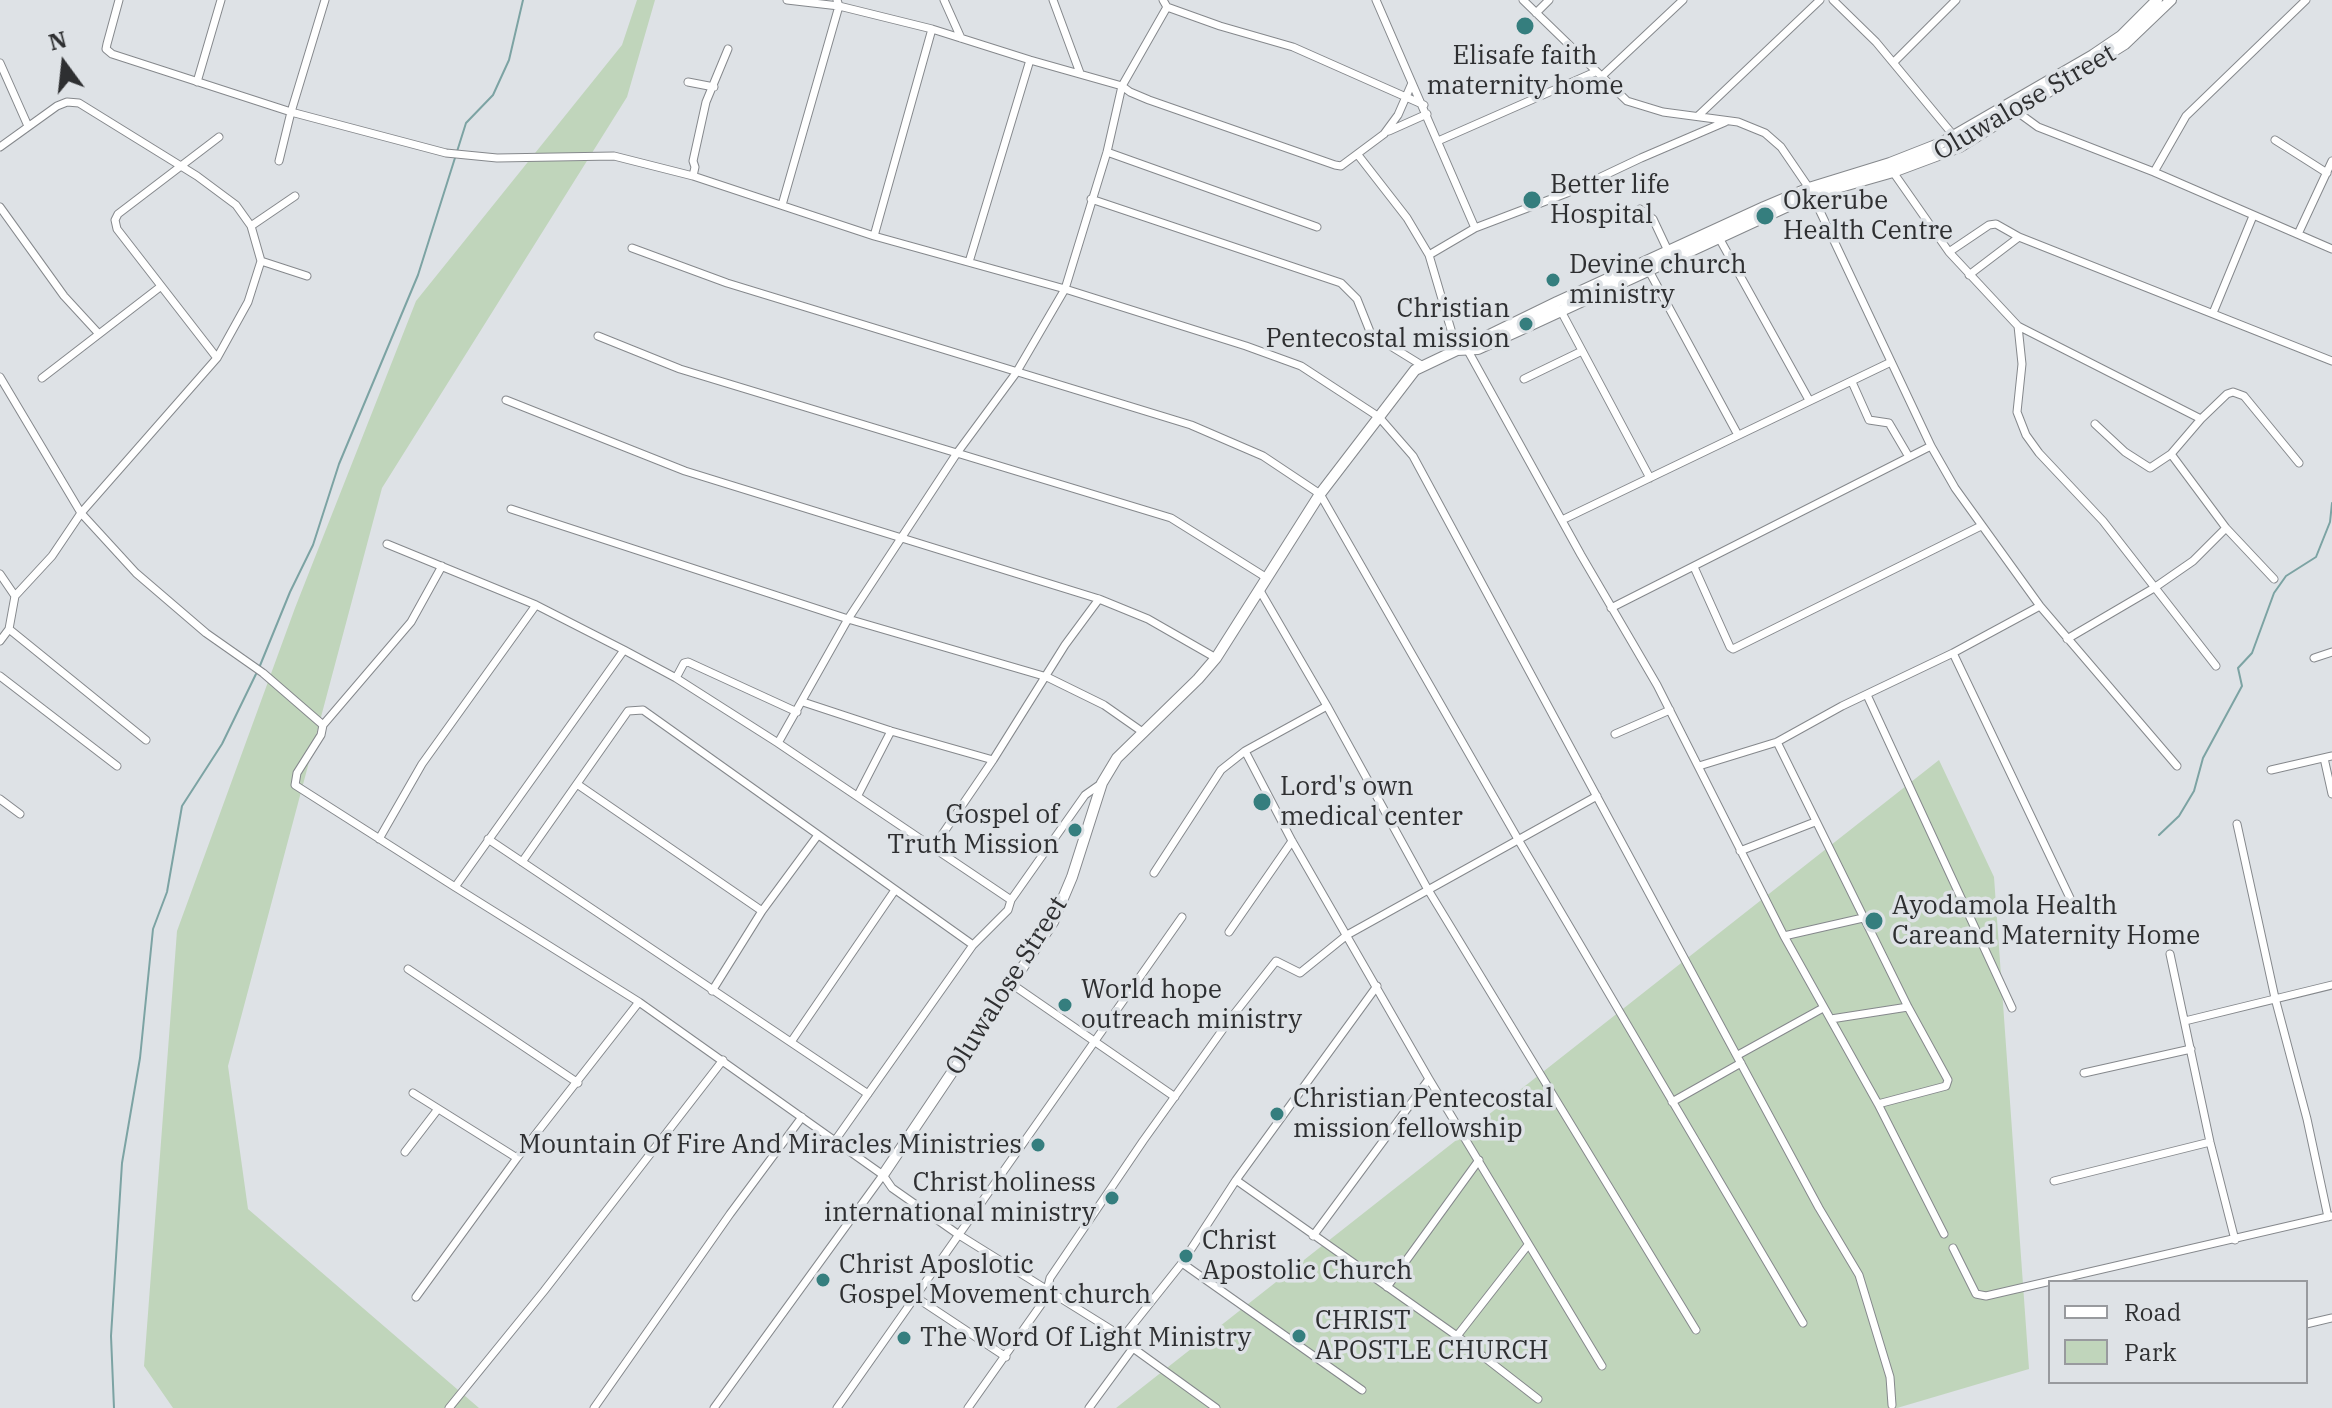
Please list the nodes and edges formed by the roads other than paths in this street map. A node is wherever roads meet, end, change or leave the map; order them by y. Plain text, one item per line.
1 (119, 0) edge
2 (221, 0) edge
3 (325, 0) edge
4 (787, 0) edge
5 (944, 0) edge
6 (1053, 0) edge
7 (1376, 0) edge
8 (1523, 0) edge
9 (1549, 0) edge
10 (1683, 0) edge
11 (1820, 0) edge
12 (1833, 0) edge
13 (1956, 0) edge
14 (2157, 0) edge
15 (2171, 0) edge
16 (2306, 0) edge
17 (838, 3) edge
18 (1165, 3) edge
19 (1536, 13) junction
20 (932, 29) junction
21 (961, 39) junction
22 (728, 49) dead end
23 (1030, 60) junction
24 (1894, 62) junction
25 (0, 63) edge
26 (1080, 73) junction
27 (1598, 75) junction
28 (197, 82) junction
29 (688, 82) dead end
30 (1412, 83) junction
31 (1122, 86) junction
32 (714, 87) junction
33 (1406, 97) junction
34 (1426, 110) junction
35 (2016, 111) junction
36 (291, 112) junction
37 (1699, 115) junction
38 (1727, 121) junction
39 (28, 126) junction
40 (1384, 134) junction
41 (1954, 136) junction
42 (219, 137) dead end
43 (2275, 140) dead end
44 (1438, 141) junction
45 (0, 147) edge
46 (1107, 152) junction
47 (1358, 155) junction
48 (279, 161) dead end
49 (2332, 161) edge
50 (179, 166) junction
51 (1893, 172) junction
52 (2154, 172) junction
53 (2327, 173) junction
54 (693, 176) junction
55 (1810, 192) junction
56 (295, 196) dead end
57 (1091, 199) junction
58 (782, 205) junction
59 (0, 207) edge
60 (1640, 209) dead end
61 (2253, 216) junction
62 (251, 226) junction
63 (1317, 227) dead end
64 (1475, 228) junction
65 (2298, 234) junction
66 (874, 236) junction
67 (1718, 236) junction
68 (2019, 237) junction
69 (632, 248) dead end
70 (2332, 249) edge
71 (1949, 252) junction
72 (1670, 254) junction
73 (1429, 255) junction
74 (261, 261) junction
75 (969, 262) junction
76 (1648, 269) junction
77 (1969, 275) junction
78 (307, 276) dead end
79 (160, 287) junction
80 (1065, 289) junction
81 (1561, 311) junction
82 (2213, 313) junction
83 (2018, 326) junction
84 (99, 334) junction
85 (598, 336) dead end
86 (1462, 350) junction
87 (1582, 351) junction
88 (217, 358) junction
89 (2332, 361) edge
90 (1891, 362) junction
91 (1423, 366) junction
92 (1016, 373) junction
93 (0, 377) edge
94 (42, 378) dead end
95 (1524, 379) dead end
96 (1852, 382) junction
97 (506, 400) dead end
98 (1809, 400) junction
99 (1379, 417) junction
100 (2201, 419) junction
101 (2095, 424) dead end
102 (1738, 435) junction
103 (1931, 446) junction
104 (957, 453) junction
105 (2171, 454) junction
106 (1909, 457) junction
107 (2299, 463) dead end
108 (1650, 478) junction
109 (1320, 494) junction
110 (511, 509) dead end
111 (81, 513) junction
112 (1562, 520) junction
113 (1981, 526) junction
114 (2226, 528) junction
115 (902, 538) junction
116 (387, 544) dead end
117 (442, 566) junction
118 (1694, 567) junction
119 (0, 574) edge
120 (1267, 578) junction
121 (2274, 579) dead end
122 (2154, 588) junction
123 (1259, 589) junction
124 (15, 596) junction
125 (1099, 599) junction
126 (536, 605) junction
127 (2040, 606) junction
128 (1611, 608) junction
129 (848, 619) junction
130 (9, 629) junction
131 (2067, 639) junction
132 (0, 641) edge
133 (624, 650) junction
134 (2332, 652) edge
135 (1953, 653) junction
136 (1216, 658) junction
137 (2314, 658) dead end
138 (2216, 666) dead end
139 (0, 676) edge
140 (1047, 677) junction
141 (676, 678) junction
142 (1867, 695) junction
143 (803, 702) junction
144 (1327, 706) junction
145 (1670, 710) junction
146 (797, 712) junction
147 (323, 725) junction
148 (891, 731) junction
149 (1144, 733) junction
150 (1615, 734) dead end
151 (146, 740) dead end
152 (1777, 742) junction
153 (778, 743) junction
154 (1245, 751) junction
155 (2328, 757) edge
156 (993, 760) junction
157 (117, 766) dead end
158 (1699, 766) junction
159 (2177, 766) dead end
160 (2271, 770) dead end
161 (1102, 783) junction
162 (577, 784) junction
163 (2332, 794) edge
164 (858, 795) junction
165 (1597, 796) junction
166 (0, 799) edge
167 (20, 814) dead end
168 (1815, 822) junction
169 (2237, 824) dead end
170 (818, 835) junction
171 (379, 839) junction
172 (488, 839) junction
173 (1292, 841) junction
174 (1519, 841) junction
175 (933, 848) junction
176 (1740, 851) junction
177 (522, 862) junction
178 (1154, 873) dead end
179 (455, 887) junction
180 (1427, 888) junction
181 (895, 890) junction
182 (2070, 898) dead end
183 (1011, 900) junction
184 (762, 911) junction
185 (1182, 917) dead end
186 (1863, 918) junction
187 (1229, 932) dead end
188 (1347, 935) junction
189 (1784, 936) junction
190 (973, 945) junction
191 (2170, 954) dead end
192 (408, 969) dead end
193 (1013, 985) junction
194 (2332, 985) edge
195 (1377, 986) junction
196 (712, 991) junction
197 (2275, 998) junction
198 (639, 1002) junction
199 (1908, 1007) junction
200 (1823, 1008) junction
201 (2012, 1008) dead end
202 (1831, 1019) junction
203 (2185, 1021) junction
204 (1096, 1041) junction
205 (791, 1042) junction
206 (2191, 1049) junction
207 (1740, 1059) junction
208 (723, 1060) junction
209 (2084, 1073) dead end
210 (1429, 1079) junction
211 (578, 1083) junction
212 (413, 1093) dead end
213 (868, 1094) junction
214 (1175, 1097) junction
215 (1672, 1102) junction
216 (1878, 1104) junction
217 (438, 1109) junction
218 (802, 1117) junction
219 (834, 1142) junction
220 (2210, 1142) junction
221 (405, 1152) dead end
222 (517, 1158) junction
223 (1479, 1160) junction
224 (883, 1175) junction
225 (1236, 1180) junction
226 (2054, 1181) dead end
227 (2330, 1216) edge
228 (1944, 1234) dead end
229 (959, 1235) junction
230 (1313, 1236) junction
231 (2235, 1240) junction
232 (1528, 1245) junction
233 (1953, 1248) dead end
234 (1182, 1263) junction
235 (2057, 1280) edge
236 (2048, 1282) edge
237 (1387, 1287) junction
238 (1048, 1289) junction
239 (914, 1296) junction
240 (416, 1297) dead end
241 (2332, 1318) edge
242 (1803, 1323) dead end
243 (2308, 1324) edge
244 (1696, 1330) dead end
245 (1457, 1336) junction
246 (1123, 1337) junction
247 (1133, 1348) junction
248 (1006, 1357) junction
249 (1602, 1366) dead end
250 (1362, 1390) dead end
251 (1204, 1399) junction
252 (1538, 1399) dead end
253 (1892, 1405) dead end
254 (449, 1408) edge
255 (594, 1408) edge
256 (714, 1408) edge
257 (837, 1408) edge
258 (968, 1408) edge
259 (1089, 1408) edge
260 (1199, 1408) edge
261 (1216, 1408) edge

1 - 28 street
2 - 28 street
3 - 36 street
4 - 17 street
5 - 21 street
6 - 26 street
7 - 30 street
8 - 19 street
9 - 19 street
10 - 27 street
11 - 37 street
12 - 24 street
13 - 24 street
14 - 41 street, Oluwalose Street
15 - 35 street, Oluwalose Street
16 - 52 street
17 - 20 street
17 - 58 street
18 - 31 street
18 - 33 street
19 - 27 street
20 - 21 street
20 - 66 street
21 - 23 street
22 - 32 street
23 - 26 street
23 - 75 street
24 - 41 street
25 - 39 street
26 - 31 street
27 - 37 street
27 - 44 street
28 - 36 street
29 - 32 street
30 - 33 street
30 - 34 street
31 - 46 street
31 - 47 street
32 - 54 street
33 - 34 street
33 - 40 street
34 - 40 street
34 - 44 street
35 - 51 street, Oluwalose Street
35 - 52 street
36 - 48 street
36 - 54 street
37 - 38 street
38 - 55 street
38 - 64 street
39 - 45 street
39 - 50 street
40 - 47 street
41 - 55 street, Oluwalose Street
42 - 50 street
43 - 53 street
44 - 64 street
46 - 57 street
46 - 63 street
47 - 73 street
49 - 53 street
50 - 62 street
50 - 79 street
51 - 55 street, Oluwalose Street
51 - 71 street
52 - 61 street
53 - 65 street
54 - 58 street
55 - 67 street, Oluwalose Street
55 - 72 street, Oluwalose Street
55 - 90 street
56 - 62 street
57 - 80 street
57 - 91 street
58 - 66 street
59 - 84 street
60 - 72 street
61 - 65 street
61 - 82 street
62 - 74 street
64 - 73 street
65 - 70 street
66 - 75 street
67 - 72 street, Oluwalose Street
67 - 98 street
68 - 71 street
68 - 77 street
68 - 82 street
69 - 92 street
71 - 77 street
72 - 76 street, Oluwalose Street
72 - 86 street, Oluwalose Street
73 - 86 street
74 - 78 street
74 - 88 street
75 - 80 street
76 - 81 street, Oluwalose Street
76 - 102 street
77 - 83 street
79 - 84 street
79 - 88 street
80 - 92 street
80 - 99 street
81 - 86 street, Oluwalose Street
81 - 87 street
82 - 89 street
83 - 100 street
83 - 122 street
84 - 94 street
85 - 104 street
86 - 91 street, Oluwalose Street
86 - 112 street
87 - 95 street
87 - 108 street
88 - 111 street
90 - 96 street
90 - 103 street
91 - 99 street, Oluwalose Street
92 - 104 street
92 - 109 street
93 - 111 street
96 - 98 street
96 - 106 street
97 - 115 street
98 - 102 street
99 - 109 street, Oluwalose Street
99 - 165 street
100 - 105 street
100 - 107 street
101 - 105 street
102 - 108 street
103 - 106 street
103 - 113 street
104 - 115 street
104 - 120 street
105 - 114 street
106 - 118 street
108 - 112 street
109 - 120 street, Oluwalose Street
109 - 174 street
110 - 129 street
111 - 124 street
111 - 147 street
112 - 128 street
113 - 118 street
113 - 127 street
114 - 121 street
114 - 122 street
115 - 125 street
115 - 129 street
116 - 117 street
117 - 126 street
117 - 147 street
118 - 128 street
119 - 124 street
120 - 123 street, Oluwalose Street
122 - 131 street
122 - 138 street
123 - 136 street, Oluwalose Street
123 - 144 street
124 - 130 street
125 - 136 street
125 - 140 street
126 - 133 street
126 - 171 street
127 - 131 street
127 - 135 street
128 - 145 street
129 - 140 street
129 - 143 street
130 - 132 street
130 - 151 street
131 - 159 street
133 - 141 street
133 - 172 street
134 - 137 street
135 - 142 street
135 - 182 street
136 - 149 street, Oluwalose Street
139 - 157 street
140 - 149 street
140 - 156 street
141 - 146 street
141 - 153 street
142 - 152 street
142 - 201 street
143 - 146 street
143 - 148 street
144 - 154 street
144 - 180 street
145 - 150 street
145 - 158 street
146 - 153 street
147 - 171 street
148 - 156 street
148 - 164 street
149 - 161 street, Oluwalose Street
152 - 158 street
152 - 168 street
153 - 164 street
154 - 173 street
154 - 178 street
155 - 160 street
155 - 163 street
156 - 175 street
158 - 176 street
161 - 183 street
161 - 193 street, Oluwalose Street
162 - 170 street
162 - 177 street
162 - 184 street
164 - 175 street
165 - 174 street
165 - 207 street
166 - 167 street
168 - 176 street
168 - 186 street
169 - 197 street
170 - 181 street
170 - 184 street
171 - 179 street
172 - 177 street
172 - 179 street
173 - 187 street
173 - 188 street
174 - 180 street
174 - 215 street
175 - 183 street
176 - 189 street
177 - 196 street
179 - 198 street
180 - 188 street
180 - 244 street
181 - 190 street
181 - 205 street
183 - 190 street
184 - 196 street
185 - 204 street
186 - 189 street
186 - 199 street
188 - 195 street
188 - 214 street
189 - 200 street
190 - 213 street
191 - 203 street
192 - 211 street
193 - 204 street
193 - 224 street, Oluwalose Street
194 - 197 street
195 - 210 street
195 - 225 street
196 - 205 street
197 - 203 street
197 - 227 street
198 - 208 street
198 - 211 street
199 - 202 street
199 - 216 street
200 - 202 street
200 - 207 street
202 - 216 street
203 - 206 street
204 - 214 street
204 - 229 street
205 - 213 street
206 - 209 street
206 - 220 street
207 - 215 street
207 - 253 street
208 - 218 street
208 - 254 street
210 - 223 street
210 - 230 street
211 - 222 street
212 - 217 street
213 - 219 street
214 - 238 street
215 - 242 street
216 - 228 street
217 - 221 street
217 - 222 street
218 - 219 street
218 - 255 street
219 - 224 street
220 - 226 street
220 - 231 street
222 - 240 street
223 - 232 street
223 - 237 street
224 - 229 street
224 - 256 street, Oluwalose Street
225 - 230 street
225 - 234 street
227 - 231 street
229 - 238 street
229 - 239 street
230 - 237 street
231 - 235 street
232 - 245 street
232 - 249 street
233 - 236 street
234 - 246 street
234 - 250 street
237 - 245 street
238 - 246 street
238 - 248 street
239 - 248 street
239 - 257 street
241 - 243 street
245 - 252 street
246 - 247 street
247 - 251 street
247 - 259 street
248 - 258 street
251 - 260 street
251 - 261 street

